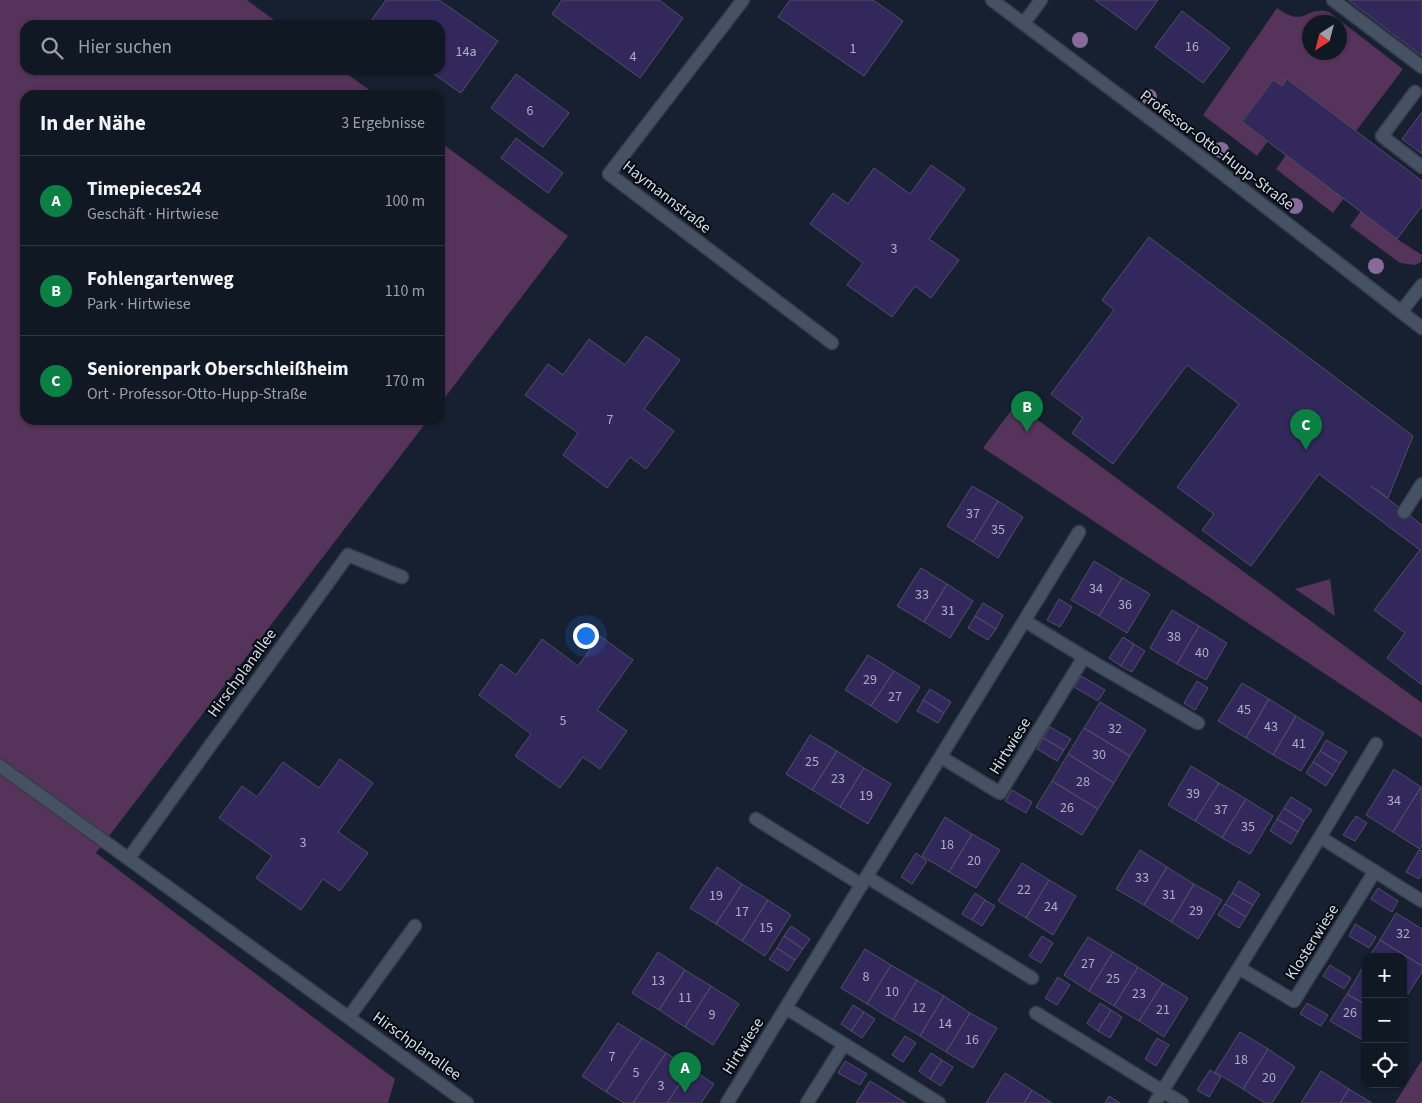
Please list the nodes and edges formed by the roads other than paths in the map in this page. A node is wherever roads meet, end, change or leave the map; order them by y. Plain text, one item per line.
1 (743, 0) edge
2 (992, 0) edge
3 (1041, 0) edge
4 (1333, 0) edge
5 (1024, 23) junction
6 (1422, 67) edge
7 (1416, 92) dead end
8 (1422, 167) edge
9 (1422, 285) edge
10 (1402, 312) junction
11 (1422, 328) edge
12 (832, 343) dead end
13 (1422, 484) edge
14 (1404, 512) dead end
15 (1079, 532) dead end
16 (402, 577) dead end
17 (1025, 621) junction
18 (1084, 657) junction
19 (1198, 723) dead end
20 (1376, 744) dead end
21 (941, 757) junction
22 (0, 766) edge
23 (756, 819) dead end
24 (1320, 837) junction
25 (129, 858) junction
26 (1375, 871) junction
27 (864, 881) junction
28 (1422, 901) edge
29 (415, 926) dead end
30 (1240, 968) junction
31 (1032, 978) dead end
32 (786, 1008) junction
33 (1036, 1012) dead end
34 (350, 1017) junction
35 (844, 1044) junction
36 (1163, 1091) junction
37 (730, 1102) edge
38 (467, 1103) edge
39 (807, 1103) edge
40 (939, 1103) edge
41 (1156, 1103) edge
42 (1182, 1103) edge

1 - 12 street, Haymannstraße
2 - 5 street, Professor-Otto-Hupp-Straße
3 - 5 street
4 - 6 street
5 - 10 street, Professor-Otto-Hupp-Straße
7 - 8 street
9 - 10 street
10 - 11 street, Professor-Otto-Hupp-Straße
13 - 14 street
15 - 17 street, Hirtwiese
16 - 25 street, Hirschplanallee
17 - 18 street
17 - 21 street, Hirtwiese
18 - 19 street
18 - 21 street, Hirtwiese
20 - 24 street
21 - 27 street, Hirtwiese
22 - 25 street, Hirschplanallee
23 - 27 street
24 - 26 street
24 - 30 street
25 - 34 street, Hirschplanallee
26 - 28 street
26 - 30 street, Klosterwiese
27 - 31 street
27 - 32 street, Hirtwiese
29 - 34 street
30 - 36 street
32 - 35 street, Hirtwiese
32 - 37 street, Hirtwiese
33 - 36 street
34 - 38 street, Hirschplanallee
35 - 39 street
35 - 40 street, Hirtwiese
36 - 41 street
36 - 42 street

